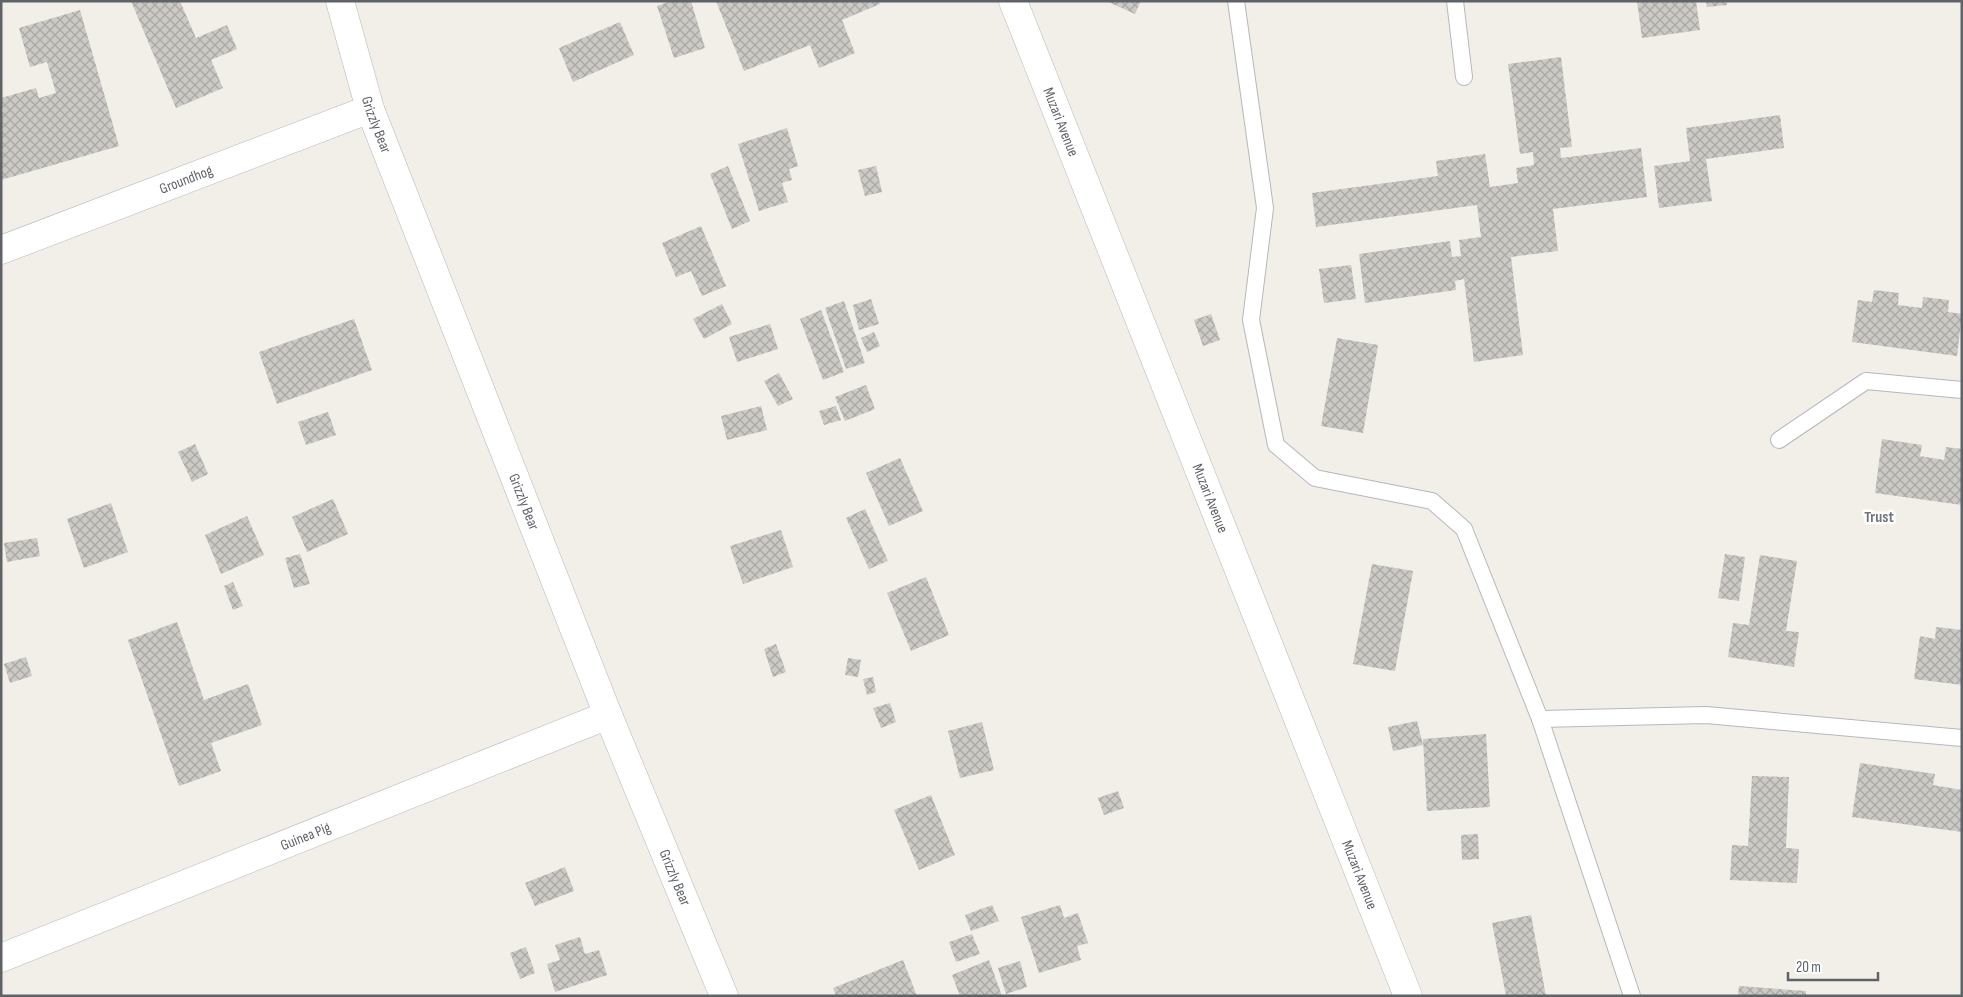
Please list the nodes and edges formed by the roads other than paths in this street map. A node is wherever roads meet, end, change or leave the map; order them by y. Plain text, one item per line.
1 (340, 1) edge
2 (1013, 1) edge
3 (1236, 1) edge
4 (1455, 1) edge
5 (1464, 77) dead end
6 (370, 109) junction
7 (1, 250) edge
8 (1962, 390) edge
9 (1779, 440) dead end
10 (608, 715) junction
11 (1540, 719) junction
12 (1962, 738) edge
13 (1, 958) edge
14 (724, 996) edge
15 (1408, 996) edge
16 (1632, 996) edge

1 - 6 street, Grizzly Bear
2 - 15 street, Muzari Avenue
3 - 11 lane
4 - 5 lane
6 - 7 street, Groundhog
6 - 10 street, Grizzly Bear
8 - 9 lane
10 - 13 street, Guinea Pig
10 - 14 street, Grizzly Bear
11 - 12 lane
11 - 16 lane

